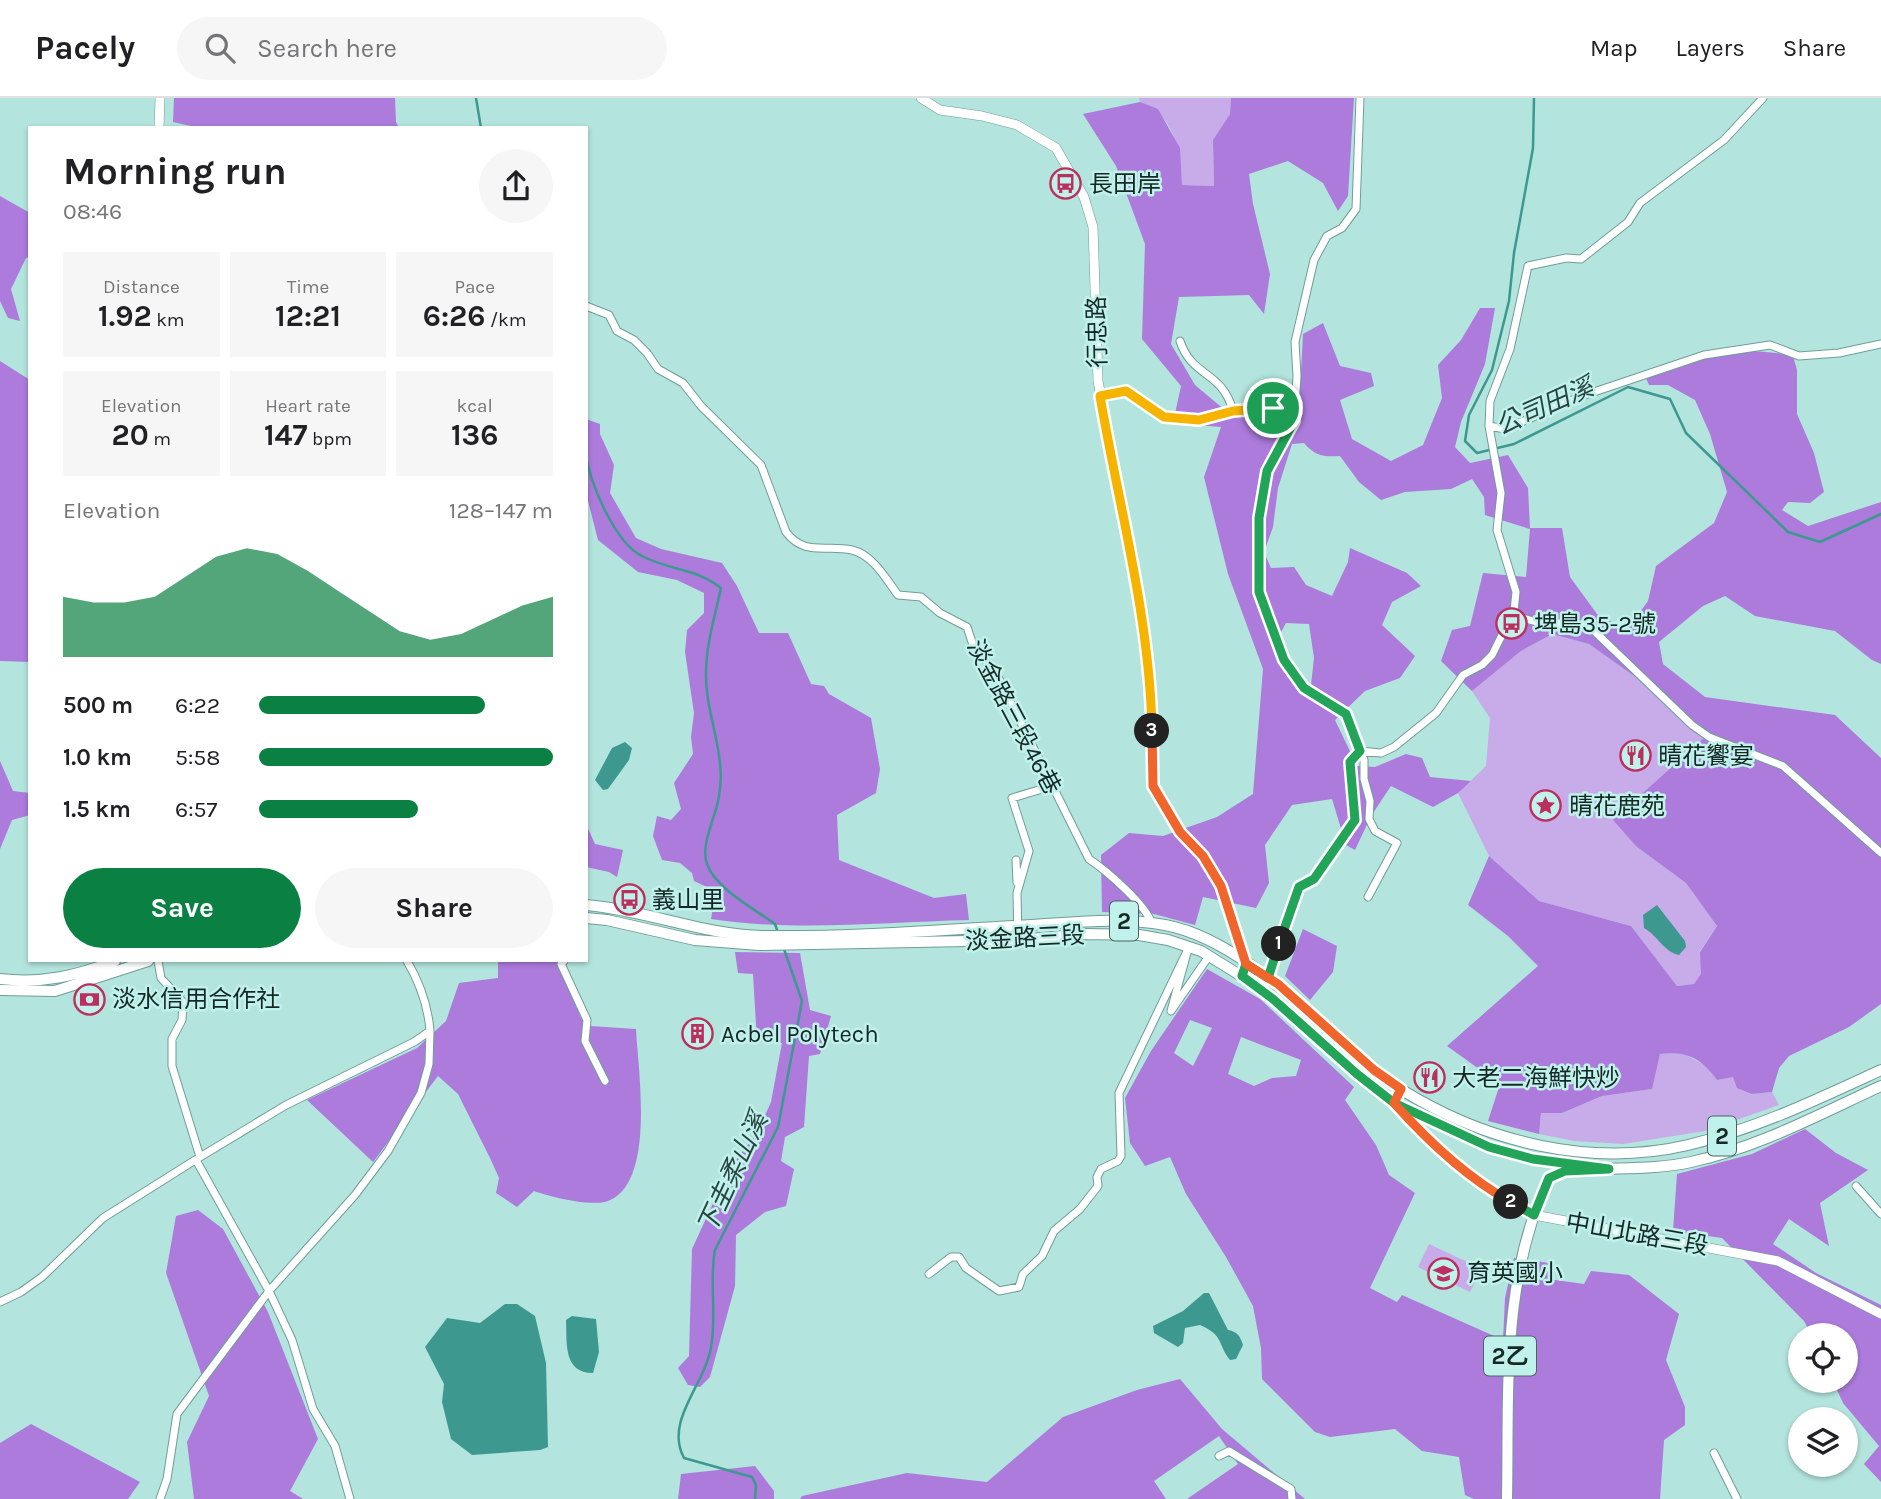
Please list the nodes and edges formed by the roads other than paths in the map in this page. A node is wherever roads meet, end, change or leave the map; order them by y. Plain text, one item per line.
1 (160, 98) edge
2 (921, 98) edge
3 (1360, 98) edge
4 (1763, 98) edge
5 (159, 126) edge
6 (588, 307) edge
7 (1180, 341) dead end
8 (1881, 344) edge
9 (1100, 396) junction
10 (1233, 411) junction
11 (1294, 412) junction
12 (1489, 426) junction
13 (1512, 615) junction
14 (1360, 751) junction
15 (1052, 786) junction
16 (1881, 853) edge
17 (1016, 860) dead end
18 (1017, 893) junction
19 (1368, 897) dead end
20 (588, 905) edge
21 (588, 918) edge
22 (1153, 924) junction
23 (1018, 926) junction
24 (1018, 940) junction
25 (759, 941) junction
26 (793, 941) junction
27 (1209, 956) junction
28 (112, 962) edge
29 (145, 962) edge
30 (159, 962) edge
31 (408, 962) edge
32 (563, 962) edge
33 (1246, 964) junction
34 (1242, 976) junction
35 (1268, 978) junction
36 (0, 979) edge
37 (0, 990) edge
38 (430, 1031) junction
39 (1881, 1070) edge
40 (605, 1081) dead end
41 (1881, 1086) edge
42 (1401, 1089) junction
43 (1394, 1103) junction
44 (198, 1158) junction
45 (1609, 1169) junction
46 (1856, 1185) dead end
47 (1881, 1214) edge
48 (1534, 1215) junction
49 (929, 1274) dead end
50 (269, 1291) junction
51 (0, 1302) edge
52 (1881, 1314) edge
53 (1714, 1453) dead end
54 (1219, 1455) dead end
55 (160, 1499) edge
56 (350, 1499) edge
57 (1292, 1499) edge
58 (1507, 1499) edge
59 (1737, 1499) edge

1 - 5 street
2 - 9 street, 行忠路
3 - 11 street
4 - 12 street
6 - 15 street, 淡金路三段46巷
7 - 10 street
8 - 12 street
9 - 10 street
9 - 33 street, 行忠路
10 - 11 street
11 - 14 street
12 - 13 street
13 - 14 street
13 - 16 street
14 - 19 street
14 - 35 street
15 - 18 street
15 - 22 street, 淡金路三段46巷
17 - 18 street
18 - 23 street
20 - 25 main road, 2
21 - 25 main road, 2
22 - 23 main road, 淡金路三段 / 2
22 - 33 main road, 淡金路三段 / 2
23 - 24 street
23 - 26 main road, 淡金路三段 / 2
24 - 26 main road, 淡金路三段 / 2
24 - 27 main road, 淡金路三段 / 2
25 - 26 main road, 2
27 - 34 main road, 淡金路三段 / 2
27 - 49 street
28 - 36 main road
29 - 37 main road
30 - 44 street
31 - 38 street
32 - 40 street
33 - 34 street
33 - 35 main road, 淡金路三段 / 2
34 - 43 main road, 淡金路三段 / 2
35 - 42 main road, 淡金路三段 / 2
38 - 44 street
38 - 50 street
39 - 42 main road, 淡金路三段 / 2
41 - 45 main road, 2
42 - 43 street
43 - 45 main road, 淡金路三段 / 2
43 - 48 street, 中山北路三段
44 - 50 street
44 - 51 street
45 - 48 main road, 2乙
46 - 47 street
48 - 52 street, 中山北路三段
48 - 58 main road, 2乙
50 - 55 street
50 - 56 street
53 - 59 street
54 - 57 street

